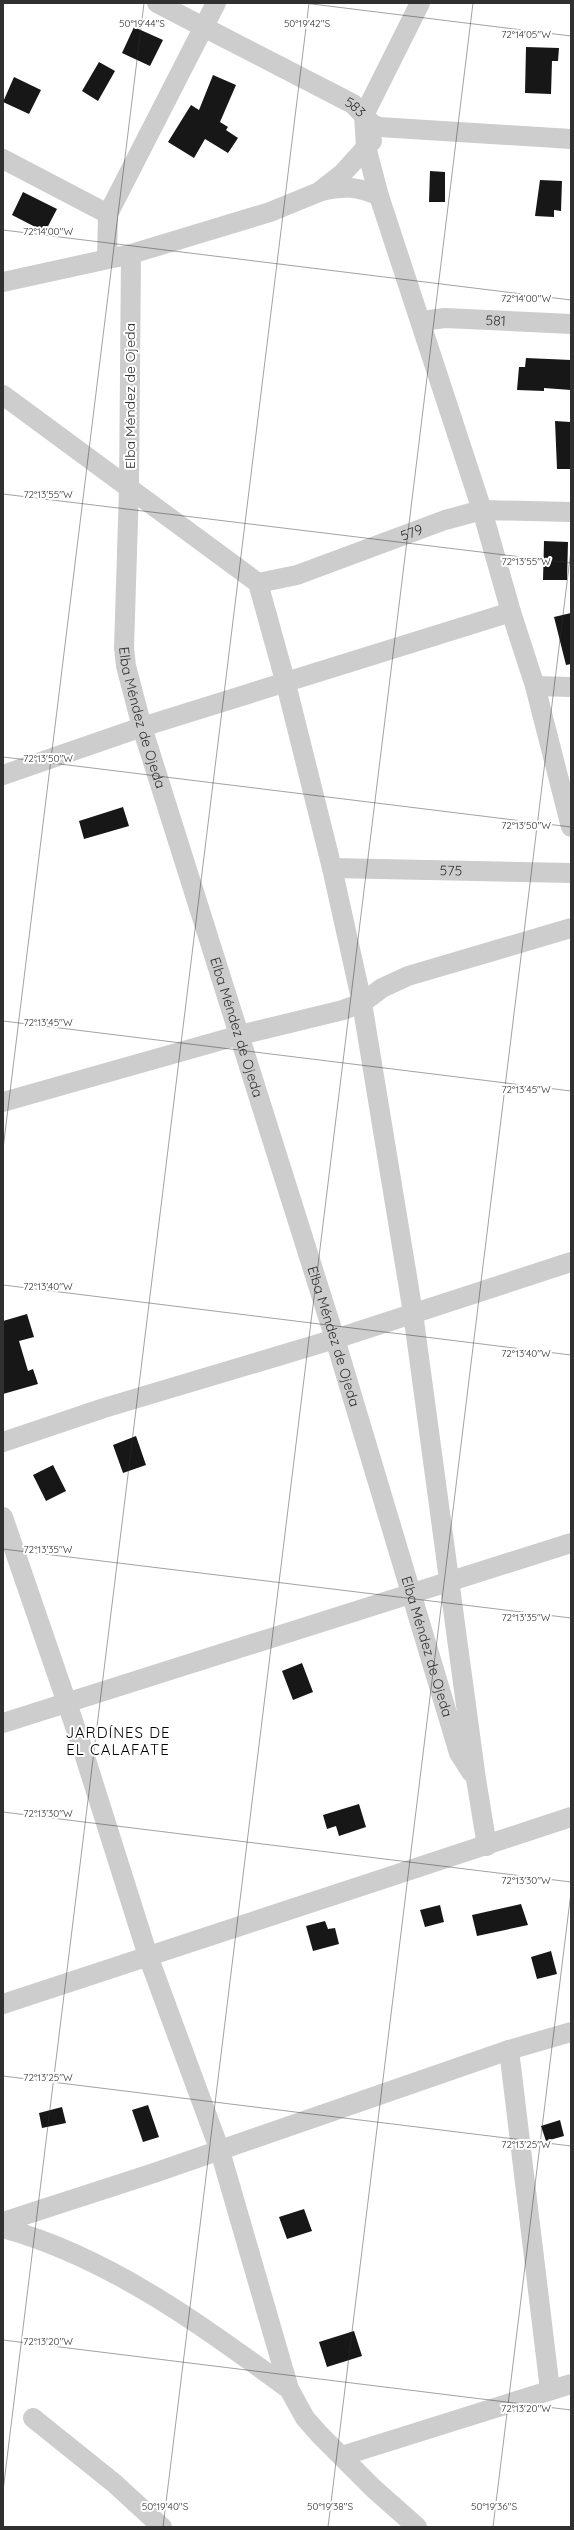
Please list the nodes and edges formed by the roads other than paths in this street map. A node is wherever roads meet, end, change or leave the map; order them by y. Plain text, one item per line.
1 (157, 3) edge
2 (216, 3) edge
3 (420, 3) edge
4 (204, 26) junction
5 (364, 115) junction
6 (391, 129) junction
7 (571, 138) edge
8 (366, 147) junction
9 (3, 159) edge
10 (319, 192) junction
11 (379, 196) junction
12 (108, 214) junction
13 (131, 254) junction
14 (107, 259) junction
15 (3, 282) edge
16 (422, 321) junction
17 (571, 324) edge
18 (3, 395) edge
19 (129, 489) junction
20 (482, 510) junction
21 (571, 512) edge
22 (258, 583) junction
23 (511, 612) junction
24 (286, 684) junction
25 (535, 686) junction
26 (571, 687) edge
27 (142, 727) junction
28 (3, 775) edge
29 (571, 827) edge
30 (332, 868) junction
31 (571, 873) edge
32 (571, 928) edge
33 (362, 1003) junction
34 (240, 1034) junction
35 (3, 1102) edge
36 (571, 1262) edge
37 (413, 1313) junction
38 (335, 1339) junction
39 (3, 1442) edge
40 (3, 1517) edge
41 (571, 1542) edge
42 (449, 1581) junction
43 (411, 1593) junction
44 (66, 1703) junction
45 (3, 1723) edge
46 (476, 1780) junction
47 (571, 1817) edge
48 (487, 1846) junction
49 (148, 1956) junction
50 (3, 2004) edge
51 (571, 2032) edge
52 (509, 2050) junction
53 (220, 2150) junction
54 (3, 2222) edge
55 (3, 2228) edge
56 (571, 2384) edge
57 (289, 2389) junction
58 (550, 2390) junction
59 (34, 2418) dead end
60 (342, 2456) junction
61 (162, 2527) edge
62 (417, 2527) edge

1 - 4 street, 583
2 - 4 street
3 - 5 street
4 - 5 street, 583
4 - 12 street
5 - 6 street, 583
5 - 8 street
6 - 7 street, 583
6 - 8 street
8 - 10 street
8 - 11 street
9 - 12 street
10 - 11 street
10 - 13 street
11 - 16 street
12 - 14 street
13 - 14 street
13 - 19 street, Elba Méndez de Ojeda
14 - 15 street
16 - 17 street, 581
16 - 20 street
18 - 19 street
19 - 22 street
19 - 27 street, Elba Méndez de Ojeda
20 - 21 street, 579
20 - 22 street, 579
20 - 23 street
22 - 24 street
23 - 24 street
23 - 25 street
24 - 27 street
24 - 30 street
25 - 26 street
25 - 29 street
27 - 28 street
27 - 34 street, Elba Méndez de Ojeda
30 - 31 street, 575
30 - 33 street
32 - 33 street
33 - 34 street
33 - 37 street
34 - 35 street
34 - 38 street, Elba Méndez de Ojeda
36 - 37 street
37 - 38 street
37 - 42 street
38 - 39 street
38 - 43 street, Elba Méndez de Ojeda
40 - 44 street
41 - 42 street
42 - 43 street
42 - 46 street
43 - 44 street
43 - 46 street, Elba Méndez de Ojeda
44 - 45 street
44 - 49 street
46 - 48 street
47 - 48 street
48 - 49 street
49 - 50 street
49 - 53 street
51 - 52 street
52 - 53 street
52 - 58 street
53 - 54 street
53 - 57 street
55 - 57 street
56 - 58 street
57 - 60 street
58 - 60 street
59 - 61 street
60 - 62 street

